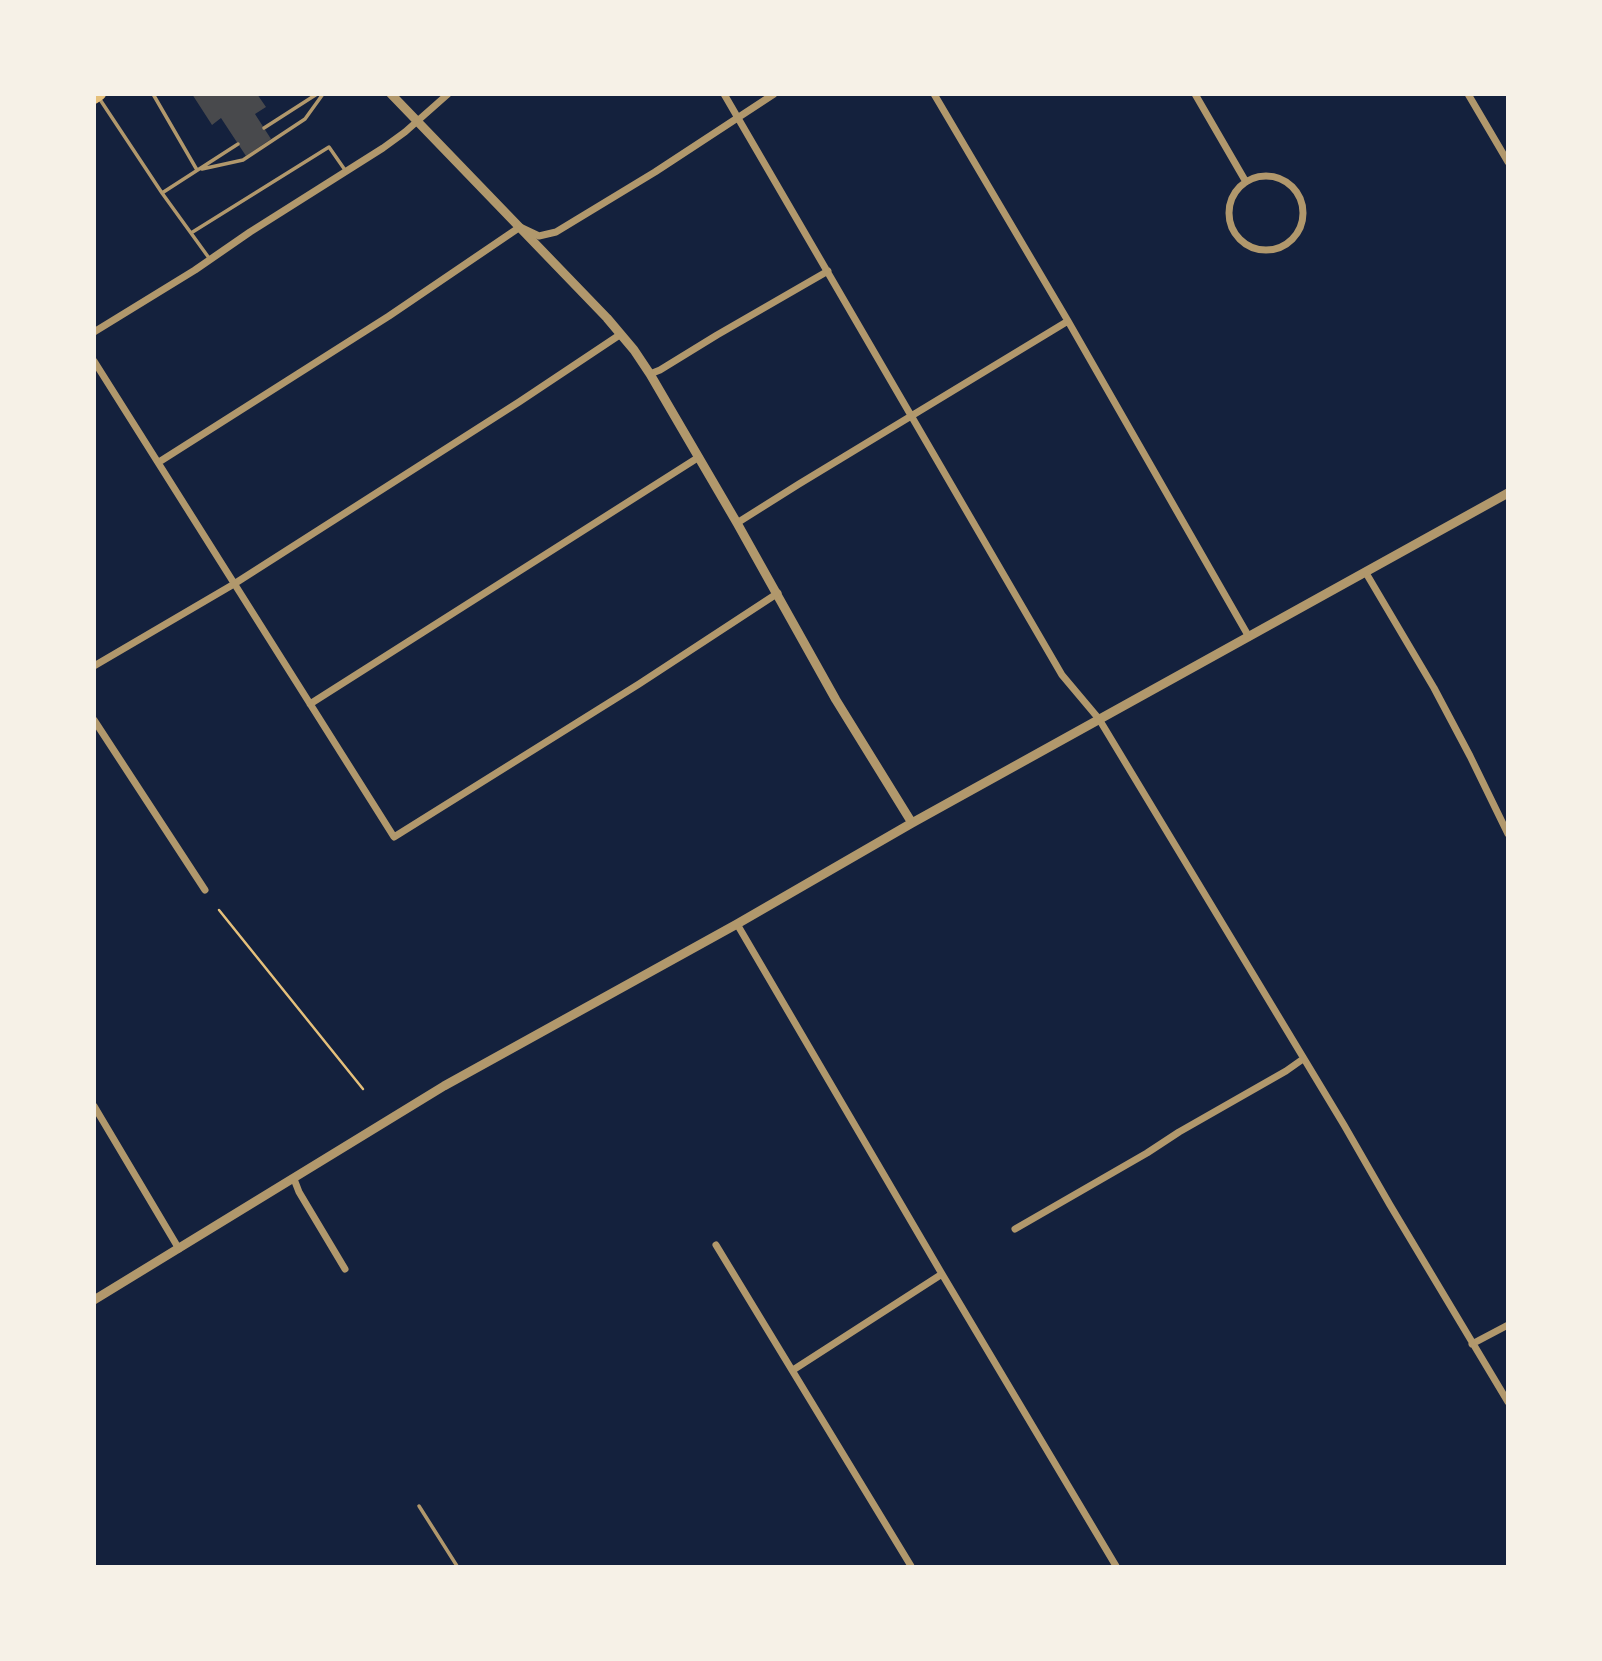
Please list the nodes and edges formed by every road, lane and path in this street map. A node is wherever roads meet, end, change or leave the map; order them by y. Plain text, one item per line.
1 (153, 94) edge
2 (317, 94) edge
3 (323, 94) edge
4 (391, 94) edge
5 (448, 94) edge
6 (724, 94) edge
7 (774, 94) edge
8 (934, 94) edge
9 (1195, 94) edge
10 (1468, 94) edge
11 (97, 96) edge
12 (739, 118) junction
13 (417, 121) junction
14 (264, 128) dead end
15 (238, 144) dead end
16 (1507, 162) edge
17 (197, 170) junction
18 (346, 172) junction
19 (1246, 182) junction
20 (162, 193) junction
21 (520, 228) junction
22 (191, 233) junction
23 (210, 260) junction
24 (828, 271) junction
25 (1068, 321) junction
26 (94, 332) edge
27 (621, 334) junction
28 (94, 361) edge
29 (650, 374) junction
30 (912, 416) junction
31 (699, 457) junction
32 (159, 462) junction
33 (1507, 493) edge
34 (737, 523) junction
35 (1366, 573) junction
36 (234, 584) junction
37 (778, 593) junction
38 (1249, 637) junction
39 (94, 666) edge
40 (310, 704) junction
41 (1099, 719) junction
42 (94, 720) edge
43 (912, 823) junction
44 (1507, 834) edge
45 (205, 890) dead end
46 (219, 910) dead end
47 (737, 924) junction
48 (1303, 1059) junction
49 (363, 1088) dead end
50 (94, 1106) edge
51 (294, 1179) junction
52 (1015, 1229) dead end
53 (716, 1245) dead end
54 (179, 1249) junction
55 (345, 1269) dead end
56 (942, 1274) junction
57 (94, 1300) edge
58 (1507, 1325) edge
59 (1472, 1343) junction
60 (793, 1370) junction
61 (1507, 1402) edge
62 (419, 1506) dead end
63 (457, 1566) edge
64 (911, 1566) edge
65 (1116, 1566) edge

1 - 17 lane
2 - 14 lane
3 - 17 lane
4 - 13 street
5 - 13 street
6 - 12 street
7 - 12 street
8 - 25 street
9 - 19 street
10 - 16 street
11 - 20 lane
12 - 21 street
12 - 24 street
13 - 18 street
13 - 21 street
15 - 17 lane
17 - 20 lane
18 - 22 lane
18 - 23 street
19 - 19 street
20 - 22 lane
21 - 27 street
21 - 32 street
22 - 23 lane
23 - 26 street
24 - 29 street
24 - 30 street
25 - 30 street
25 - 38 street
27 - 29 street
27 - 36 street
28 - 32 street
29 - 31 street
30 - 34 street
30 - 41 street
31 - 34 street
31 - 40 street
32 - 36 street
33 - 35 street
34 - 37 street
35 - 38 street
35 - 44 street
36 - 39 street
36 - 40 street
37 - 40 street
37 - 43 street
38 - 41 street
41 - 43 street
41 - 48 street
42 - 45 street
43 - 47 street
46 - 49 path
47 - 51 street
47 - 56 street
48 - 52 street
48 - 59 street
50 - 54 street
51 - 54 street
51 - 55 street
53 - 60 street
54 - 57 street
56 - 60 street
56 - 65 street
58 - 59 street
59 - 61 street
60 - 64 street
62 - 63 lane

